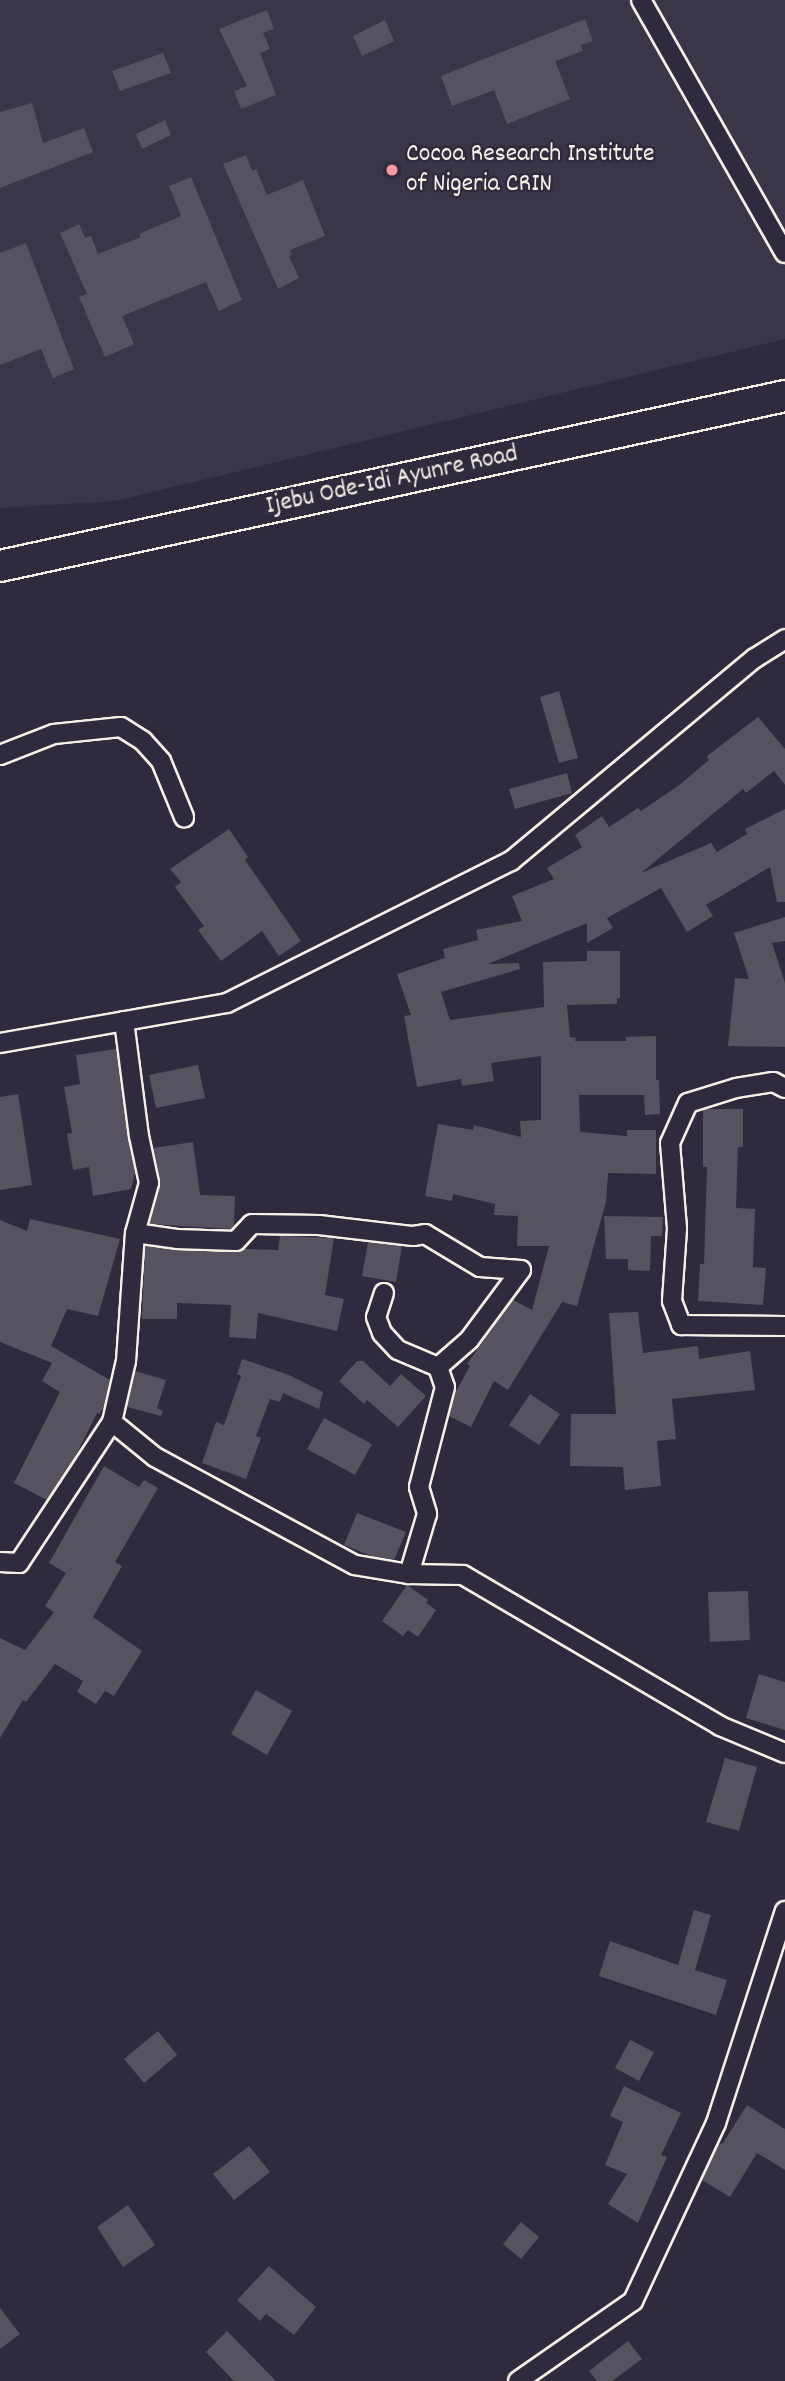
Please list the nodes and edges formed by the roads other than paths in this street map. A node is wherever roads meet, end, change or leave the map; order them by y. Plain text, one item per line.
1 (641, 0) edge
2 (785, 253) edge
3 (785, 396) edge
4 (0, 566) edge
5 (785, 639) edge
6 (0, 755) edge
7 (184, 817) dead end
8 (124, 1021) junction
9 (0, 1043) edge
10 (785, 1088) edge
11 (135, 1233) junction
12 (384, 1293) dead end
13 (785, 1326) edge
14 (438, 1367) junction
15 (112, 1422) junction
16 (0, 1562) edge
17 (409, 1574) junction
18 (785, 1753) edge
19 (785, 1911) edge
20 (518, 2381) edge

1 - 2 street
3 - 4 main road, Ijebu Ode-Idi Ayunre Road
5 - 8 street
6 - 7 street
8 - 9 street
8 - 11 street
10 - 13 street
11 - 14 street
11 - 15 street
12 - 14 street
14 - 17 street
15 - 16 street
15 - 17 street
17 - 18 street
19 - 20 street

